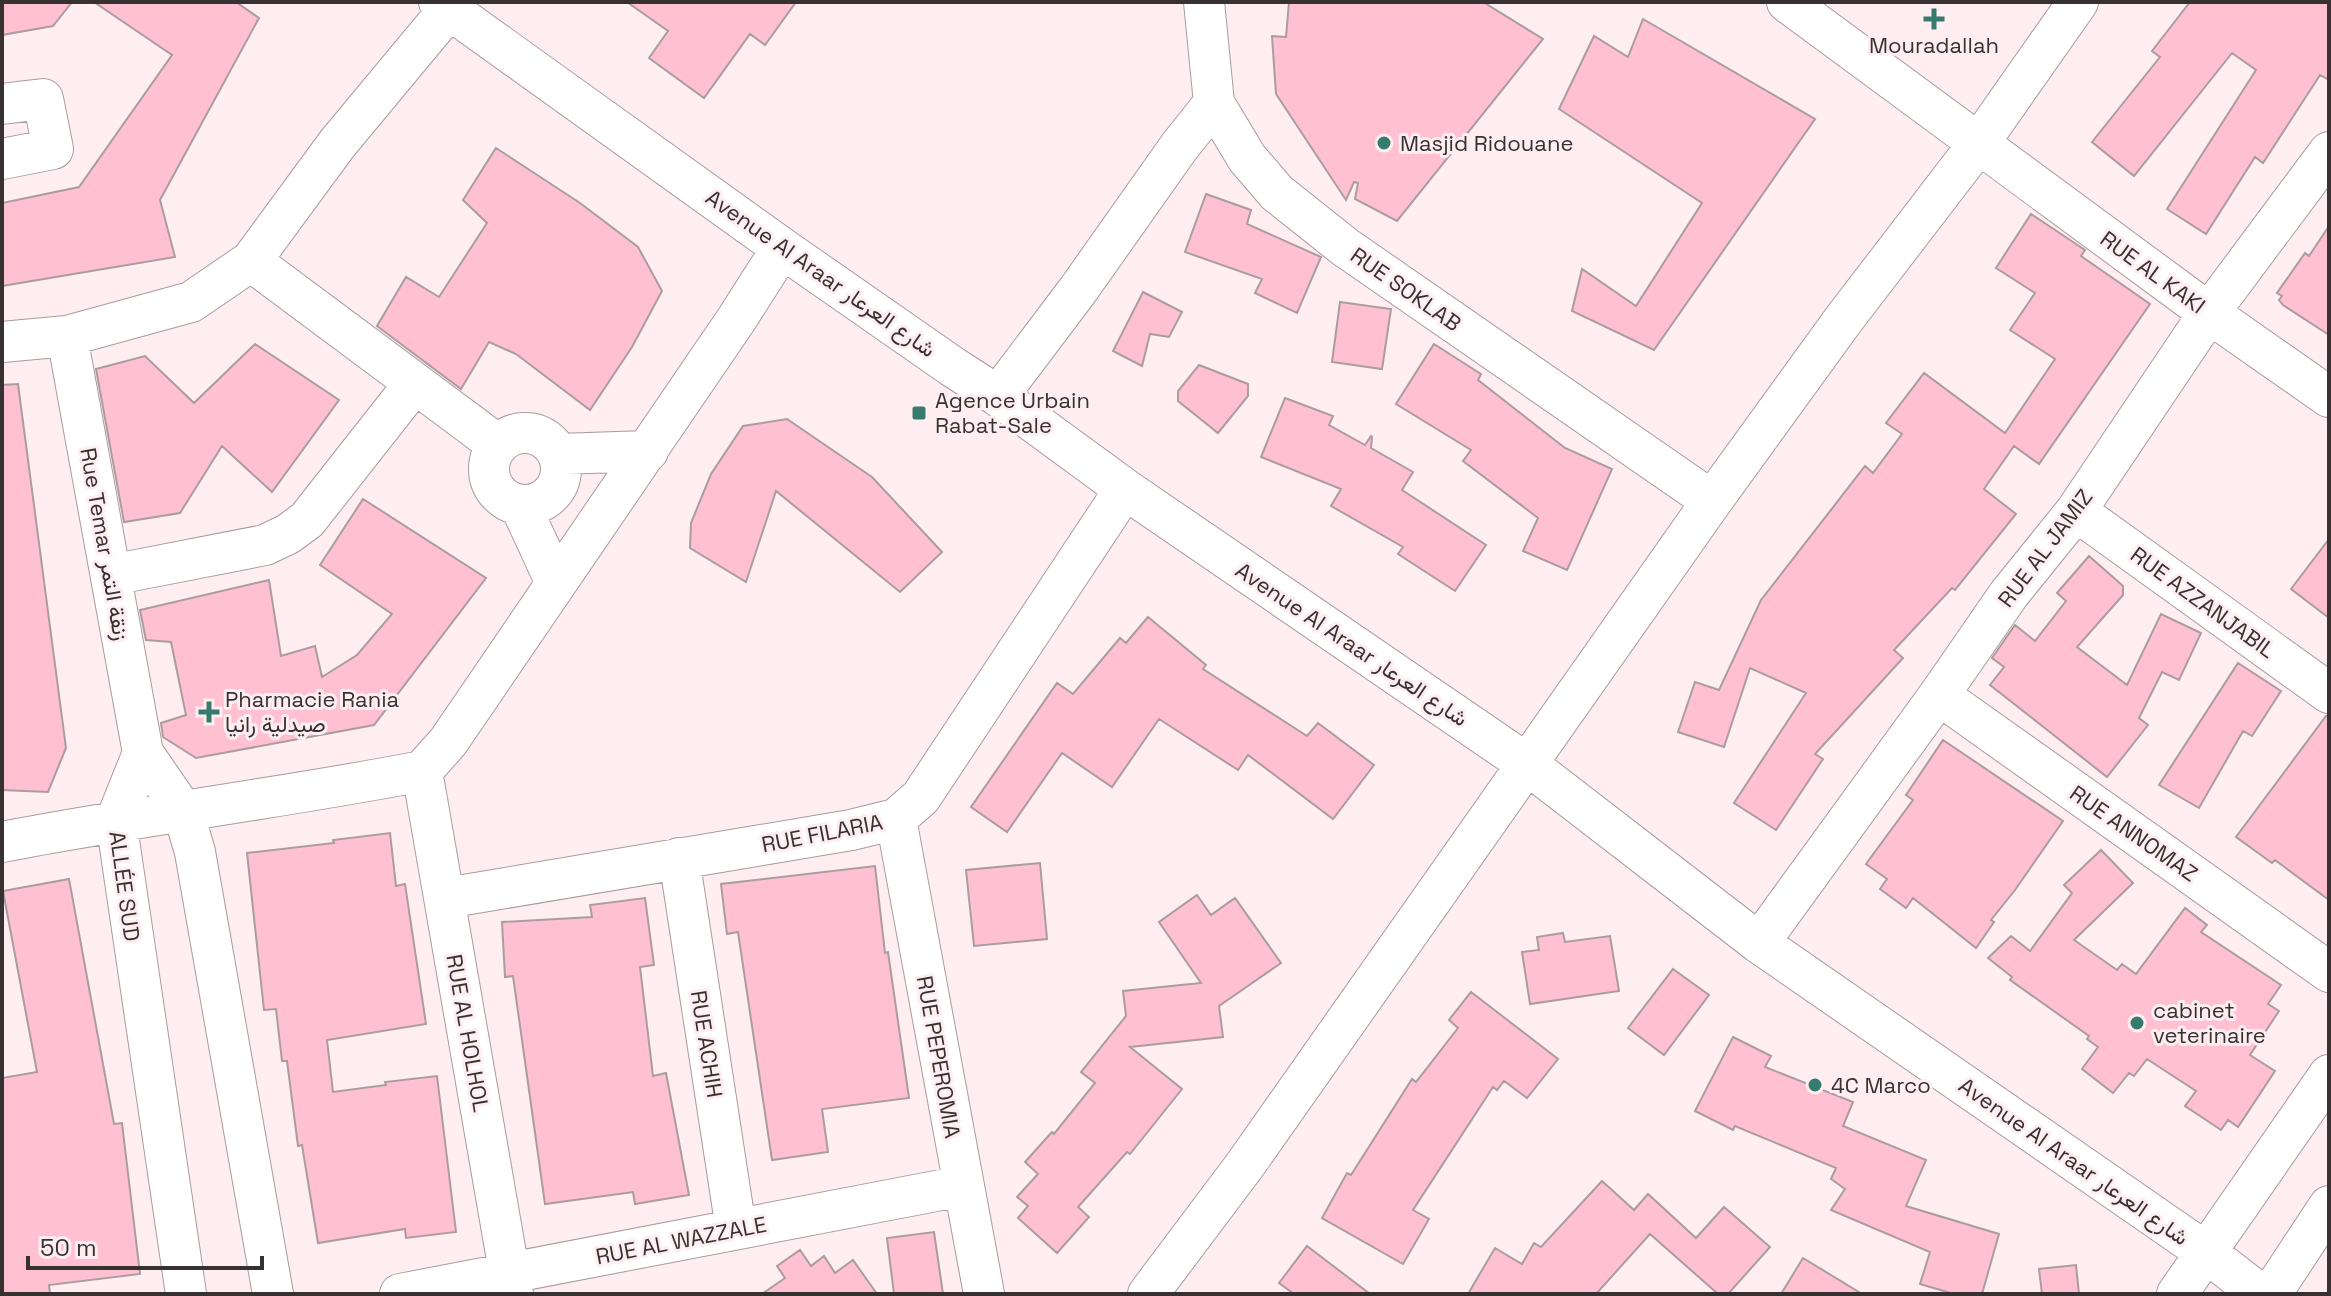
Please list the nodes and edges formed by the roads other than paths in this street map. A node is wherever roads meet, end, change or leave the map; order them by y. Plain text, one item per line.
1 (1204, 2) edge
2 (1787, 2) edge
3 (2078, 2) edge
4 (448, 5) edge
5 (1214, 103) junction
6 (2, 104) edge
7 (1979, 143) junction
8 (2329, 152) edge
9 (2, 159) edge
10 (782, 248) junction
11 (251, 261) junction
12 (2209, 313) junction
13 (67, 336) junction
14 (2, 342) edge
15 (414, 384) junction
16 (998, 396) junction
17 (2329, 397) edge
18 (498, 445) junction
19 (648, 451) junction
20 (558, 454) junction
21 (1125, 489) junction
22 (1712, 501) junction
23 (520, 505) junction
24 (2076, 511) junction
25 (111, 575) junction
26 (556, 583) junction
27 (2329, 693) edge
28 (1939, 695) junction
29 (143, 753) junction
30 (1527, 764) junction
31 (422, 771) junction
32 (183, 811) junction
33 (896, 819) junction
34 (116, 820) junction
35 (2, 842) edge
36 (679, 858) junction
37 (446, 898) junction
38 (1759, 943) junction
39 (2329, 972) edge
40 (2329, 1075) edge
41 (962, 1186) junction
42 (2329, 1206) edge
43 (736, 1229) junction
44 (2207, 1253) junction
45 (511, 1284) edge
46 (186, 1294) edge
47 (273, 1294) edge
48 (400, 1294) edge
49 (984, 1294) edge
50 (1148, 1294) edge
51 (2177, 1294) edge
52 (2260, 1294) edge
53 (2271, 1294) edge

1 - 5 street, RUE SOKLAB
2 - 7 street, RUE AL KAKI
3 - 7 street
4 - 10 street, Avenue Al Araar شارع العرعار
4 - 11 street
5 - 16 street
5 - 22 street, RUE SOKLAB
6 - 9 street
7 - 12 street, RUE AL KAKI
7 - 22 street
8 - 12 street, RUE AL JAMIZ
10 - 16 street, Avenue Al Araar شارع العرعار
10 - 19 street
11 - 13 street
11 - 15 street
12 - 17 street, RUE AL KAKI
12 - 24 street, RUE AL JAMIZ
13 - 14 street
13 - 25 street, Rue Temar زنقة التمر
15 - 18 street
15 - 25 street
16 - 21 street, Avenue Al Araar شارع العرعار
18 - 20 street
18 - 23 street
19 - 20 street
19 - 26 street
20 - 23 street
21 - 30 street, Avenue Al Araar شارع العرعار
21 - 33 street, RUE FILARIA
22 - 30 street
23 - 26 street
24 - 27 street, RUE AZZANJABIL
24 - 28 street, RUE AL JAMIZ
25 - 29 street, Rue Temar زنقة التمر
26 - 31 street
28 - 38 street, RUE AL JAMIZ
28 - 39 street, RUE ANNOMAZ
29 - 32 street
29 - 34 street, ALLÉE SUD
30 - 38 street, Avenue Al Araar شارع العرعار
30 - 50 street
31 - 32 street
31 - 37 street, RUE AL HOLHOL
32 - 34 street
32 - 47 street
33 - 36 street, RUE FILARIA
33 - 41 street, RUE PEPEROMIA
34 - 35 street
34 - 46 street, ALLÉE SUD
36 - 37 street, RUE FILARIA
36 - 43 street, RUE ACHIH
37 - 45 street, RUE AL HOLHOL
38 - 44 street, Avenue Al Araar شارع العرعار
40 - 44 street
41 - 43 street, RUE AL WAZZALE
41 - 49 street, RUE PEPEROMIA
42 - 53 street
43 - 45 street, RUE AL WAZZALE
44 - 51 street
44 - 52 street, Avenue Al Araar شارع العرعار
45 - 48 street, RUE AL WAZZALE

